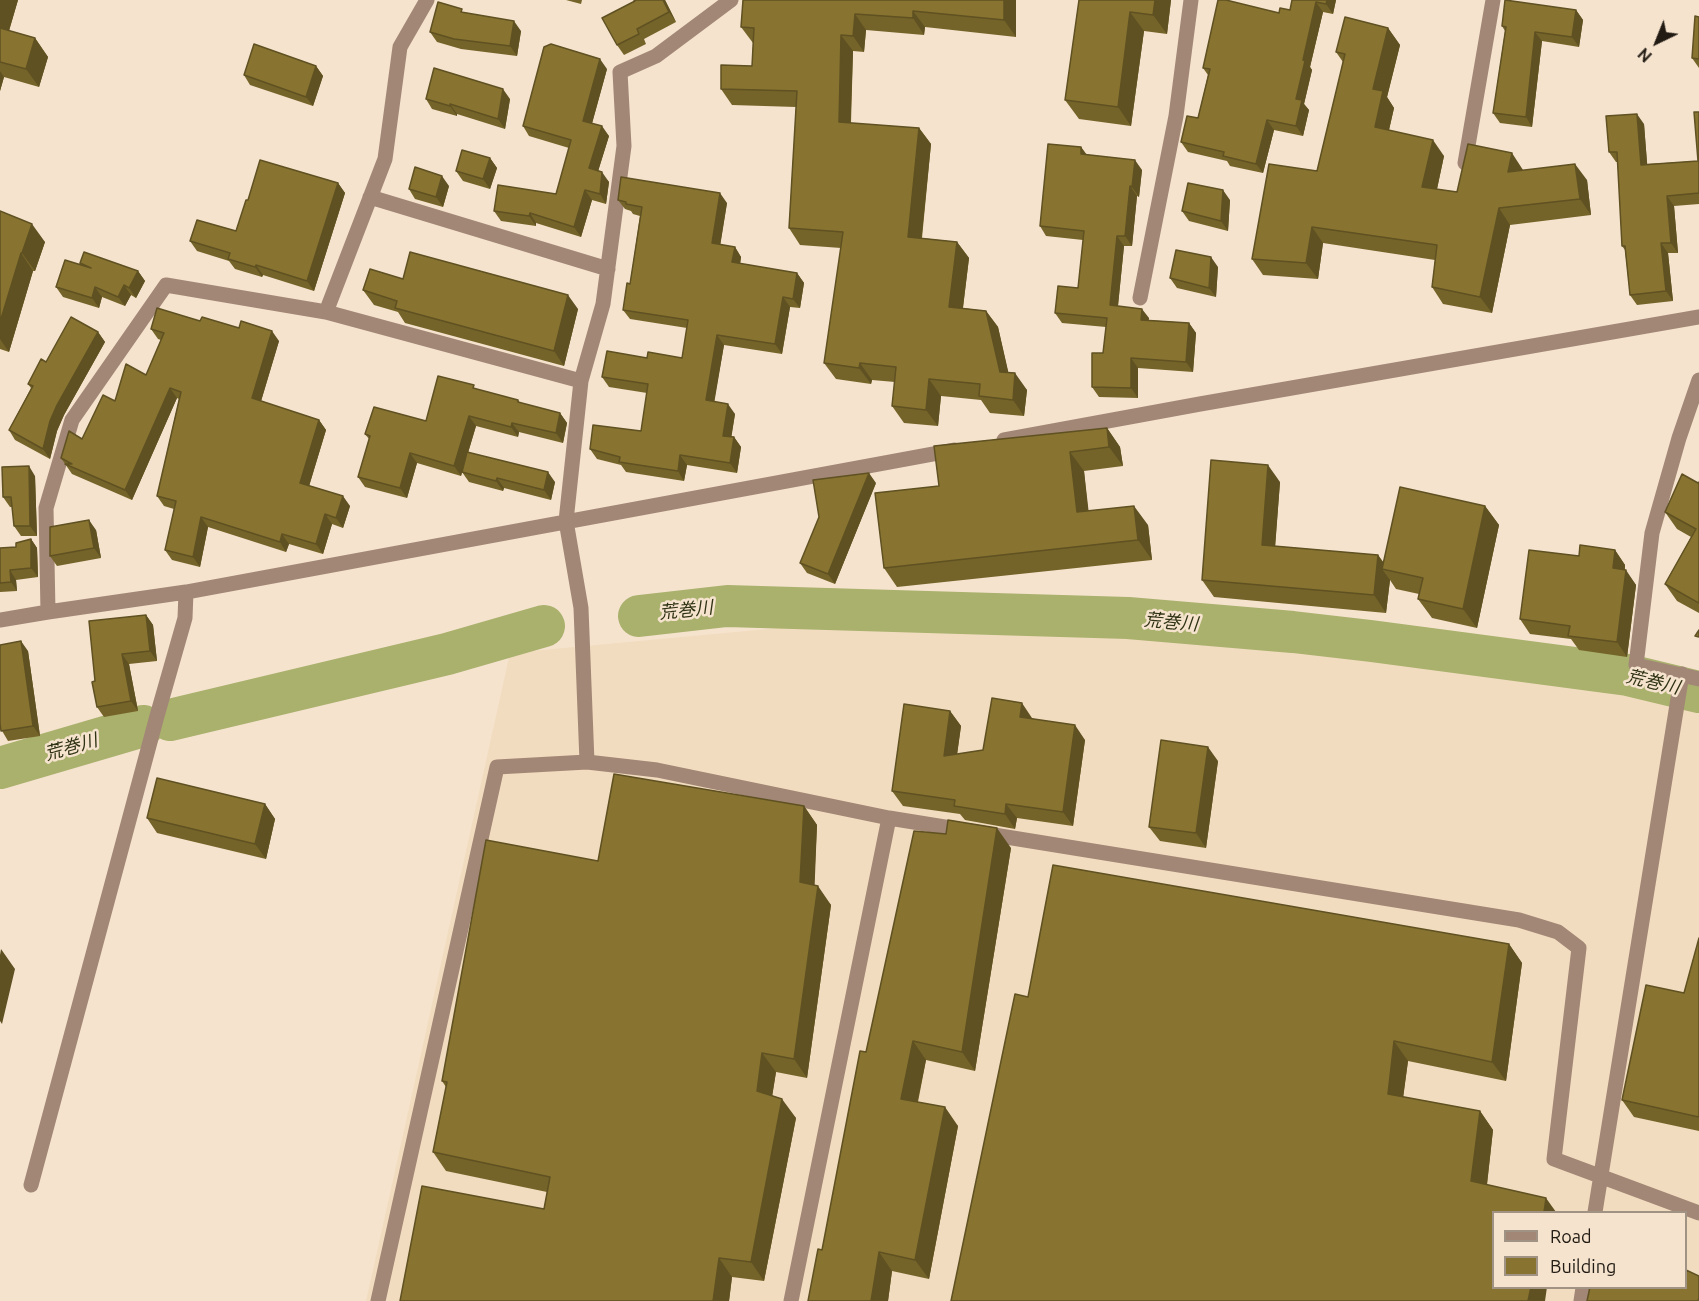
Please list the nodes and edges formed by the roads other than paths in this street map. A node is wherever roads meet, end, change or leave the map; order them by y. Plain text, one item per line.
1 (427, 0) edge
2 (731, 0) edge
3 (1191, 0) edge
4 (1493, 0) edge
5 (1463, 175) edge
6 (370, 197) junction
7 (608, 269) junction
8 (1140, 298) dead end
9 (326, 312) junction
10 (1699, 317) edge
11 (1699, 380) edge
12 (581, 381) junction
13 (988, 443) edge
14 (965, 447) edge
15 (566, 521) junction
16 (186, 592) junction
17 (48, 612) junction
18 (0, 620) edge
19 (1682, 674) junction
20 (1699, 679) edge
21 (587, 762) junction
22 (889, 818) junction
23 (1601, 1178) junction
24 (31, 1185) dead end
25 (1595, 1211) edge
26 (1699, 1213) edge
27 (378, 1301) edge
28 (791, 1301) edge

1 - 6 street
2 - 7 street
3 - 8 street
4 - 5 street
6 - 7 street
6 - 9 street
7 - 12 street
9 - 12 street
9 - 17 street
10 - 13 street
11 - 19 street
12 - 15 street
14 - 15 street
15 - 16 street
15 - 21 street
16 - 17 street
16 - 24 street
17 - 18 street
19 - 20 street
19 - 23 street
21 - 22 street
21 - 27 street
22 - 23 street
22 - 28 street
23 - 25 street
23 - 26 street

